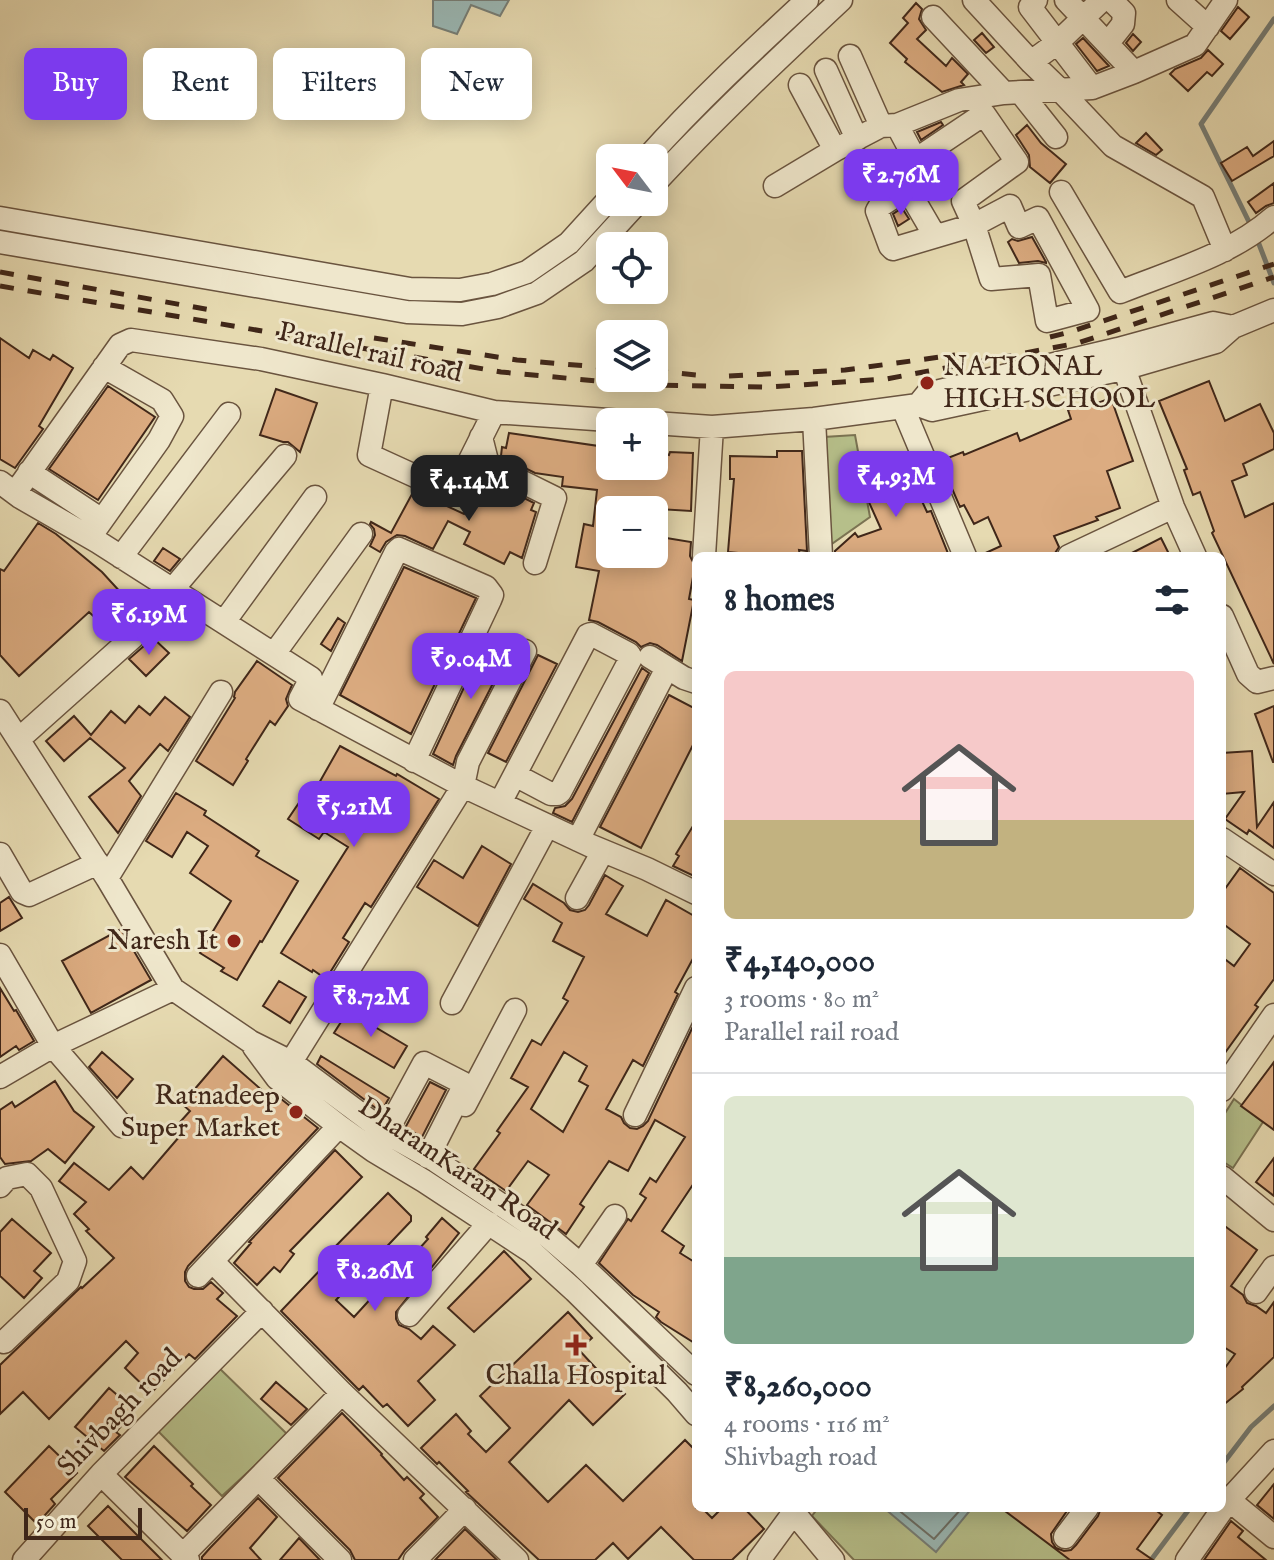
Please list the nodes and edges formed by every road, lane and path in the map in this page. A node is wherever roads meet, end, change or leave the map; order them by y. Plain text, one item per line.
1 (807, 0) edge
2 (841, 0) edge
3 (974, 0) edge
4 (1036, 0) edge
5 (1066, 0) edge
6 (1102, 0) edge
7 (1111, 0) edge
8 (1178, 0) edge
9 (1226, 0) edge
10 (933, 17) dead end
11 (1084, 18) junction
12 (1208, 27) junction
13 (1057, 43) junction
14 (1108, 43) junction
15 (850, 56) dead end
16 (1031, 62) junction
17 (826, 70) dead end
18 (1134, 72) junction
19 (800, 85) dead end
20 (1092, 88) junction
21 (1060, 90) junction
22 (1012, 93) junction
23 (889, 125) junction
24 (1056, 137) dead end
25 (857, 139) junction
26 (660, 144) edge
27 (835, 150) junction
28 (917, 159) junction
29 (668, 169) edge
30 (775, 186) dead end
31 (907, 188) junction
32 (1061, 192) dead end
33 (596, 214) edge
34 (607, 216) edge
35 (625, 216) edge
36 (0, 218) edge
37 (1269, 221) edge
38 (974, 225) junction
39 (613, 229) junction
40 (935, 236) junction
41 (0, 242) edge
42 (1234, 245) junction
43 (1253, 319) edge
44 (1120, 359) junction
45 (104, 367) junction
46 (382, 385) junction
47 (910, 406) junction
48 (494, 412) junction
49 (229, 414) dead end
50 (596, 419) edge
51 (814, 419) junction
52 (668, 424) edge
53 (712, 427) junction
54 (481, 437) junction
55 (285, 456) dead end
56 (29, 472) junction
57 (7, 487) edge
58 (315, 497) dead end
59 (1173, 507) junction
60 (96, 529) junction
61 (361, 534) dead end
62 (704, 552) edge
63 (821, 552) edge
64 (964, 552) edge
65 (1077, 552) edge
66 (1193, 552) edge
67 (121, 557) junction
68 (535, 563) dead end
69 (176, 592) junction
70 (224, 622) junction
71 (1226, 625) edge
72 (525, 651) dead end
73 (274, 654) junction
74 (1274, 678) edge
75 (692, 681) edge
76 (221, 692) dead end
77 (318, 709) junction
78 (0, 711) edge
79 (19, 739) junction
80 (414, 761) junction
81 (515, 775) junction
82 (463, 786) junction
83 (500, 803) junction
84 (547, 826) junction
85 (578, 840) junction
86 (1226, 842) edge
87 (603, 851) junction
88 (0, 854) edge
89 (103, 870) junction
90 (1274, 874) edge
91 (692, 891) edge
92 (577, 898) dead end
93 (0, 955) edge
94 (173, 989) junction
95 (692, 996) edge
96 (452, 1003) dead end
97 (515, 1010) dead end
98 (1274, 1015) edge
99 (53, 1046) junction
100 (284, 1070) junction
101 (0, 1077) edge
102 (1226, 1084) edge
103 (635, 1115) dead end
104 (122, 1126) dead end
105 (339, 1126) junction
106 (386, 1133) junction
107 (432, 1159) junction
108 (2, 1178) edge
109 (1226, 1181) edge
110 (615, 1216) dead end
111 (1274, 1220) edge
112 (489, 1223) junction
113 (581, 1265) junction
114 (1274, 1267) edge
115 (1256, 1292) dead end
116 (262, 1311) junction
117 (409, 1315) dead end
118 (4, 1342) dead end
119 (692, 1369) edge
120 (342, 1393) junction
121 (692, 1409) edge
122 (1274, 1451) edge
123 (101, 1474) junction
124 (259, 1479) junction
125 (1229, 1500) junction
126 (1226, 1504) edge
127 (465, 1509) junction
128 (789, 1512) edge
129 (1084, 1512) edge
130 (1221, 1512) edge
131 (1065, 1537) dead end
132 (1274, 1537) edge
133 (186, 1558) edge
134 (24, 1560) edge
135 (340, 1560) edge
136 (415, 1560) edge
137 (517, 1560) edge
138 (759, 1560) edge
139 (817, 1560) edge
140 (833, 1560) edge
141 (1187, 1560) edge

1 - 26 street
2 - 29 street
3 - 16 street
4 - 13 street
5 - 11 street
6 - 11 street
7 - 14 street
8 - 12 street
9 - 12 street
10 - 22 street
11 - 13 street
11 - 14 street
12 - 18 street
13 - 16 street
13 - 20 street
14 - 18 street
15 - 23 street
16 - 21 street
17 - 25 street
18 - 20 street
19 - 27 street
20 - 21 street
21 - 22 street
21 - 42 street
22 - 23 street
22 - 24 street
23 - 25 street
23 - 28 street
25 - 27 street
27 - 30 street
28 - 31 street
28 - 38 street
31 - 40 street
31 - 40 street
32 - 42 street
33 - 36 street
34 - 39 street
35 - 39 street
37 - 42 street
38 - 38 street
38 - 40 street
39 - 41 street
43 - 44 street
44 - 47 street
44 - 59 street
45 - 46 street, Parallel rail road
45 - 56 street
45 - 60 street
46 - 48 street, Parallel rail road
46 - 54 street
47 - 51 street
47 - 64 street
48 - 50 street, Parallel rail road
48 - 54 street
49 - 67 street
51 - 53 street
51 - 63 street
52 - 53 street
53 - 62 street
54 - 68 street
55 - 69 street
56 - 57 street
56 - 60 street
57 - 60 street
58 - 70 street
59 - 65 street
59 - 66 street
60 - 67 street
61 - 73 street
67 - 69 street
69 - 70 street
69 - 79 street
70 - 73 street
71 - 74 street
72 - 82 street
73 - 77 street
75 - 85 street
76 - 89 street
77 - 80 street
77 - 80 street
78 - 79 street
79 - 89 street
80 - 82 street
81 - 81 street
81 - 83 street
82 - 83 street
82 - 100 street
83 - 84 street
84 - 85 street
84 - 96 street
85 - 87 street
86 - 90 street
87 - 91 street
87 - 92 street
88 - 89 street
89 - 94 street
93 - 99 street
94 - 99 street
94 - 100 street, DharamKaran Road
95 - 103 street
97 - 107 street
98 - 102 street
99 - 101 street
99 - 104 street
100 - 105 street, DharamKaran Road
100 - 106 street, DharamKaran Road
105 - 112 street, DharamKaran Road
105 - 116 street
106 - 107 street, DharamKaran Road
106 - 107 street
107 - 113 street, DharamKaran Road
108 - 118 street
109 - 111 street
110 - 113 street
112 - 117 street
112 - 121 street, DharamKaran Road
113 - 119 street, DharamKaran Road
114 - 115 street
116 - 120 street
116 - 123 street, Shivbagh road
120 - 124 street
120 - 127 street
122 - 125 street
123 - 133 street
123 - 134 street, Shivbagh road
124 - 133 street
124 - 135 street
125 - 126 street
125 - 132 street
127 - 136 street
127 - 137 street
128 - 138 street
128 - 139 street
128 - 140 street
129 - 131 street
130 - 141 street

